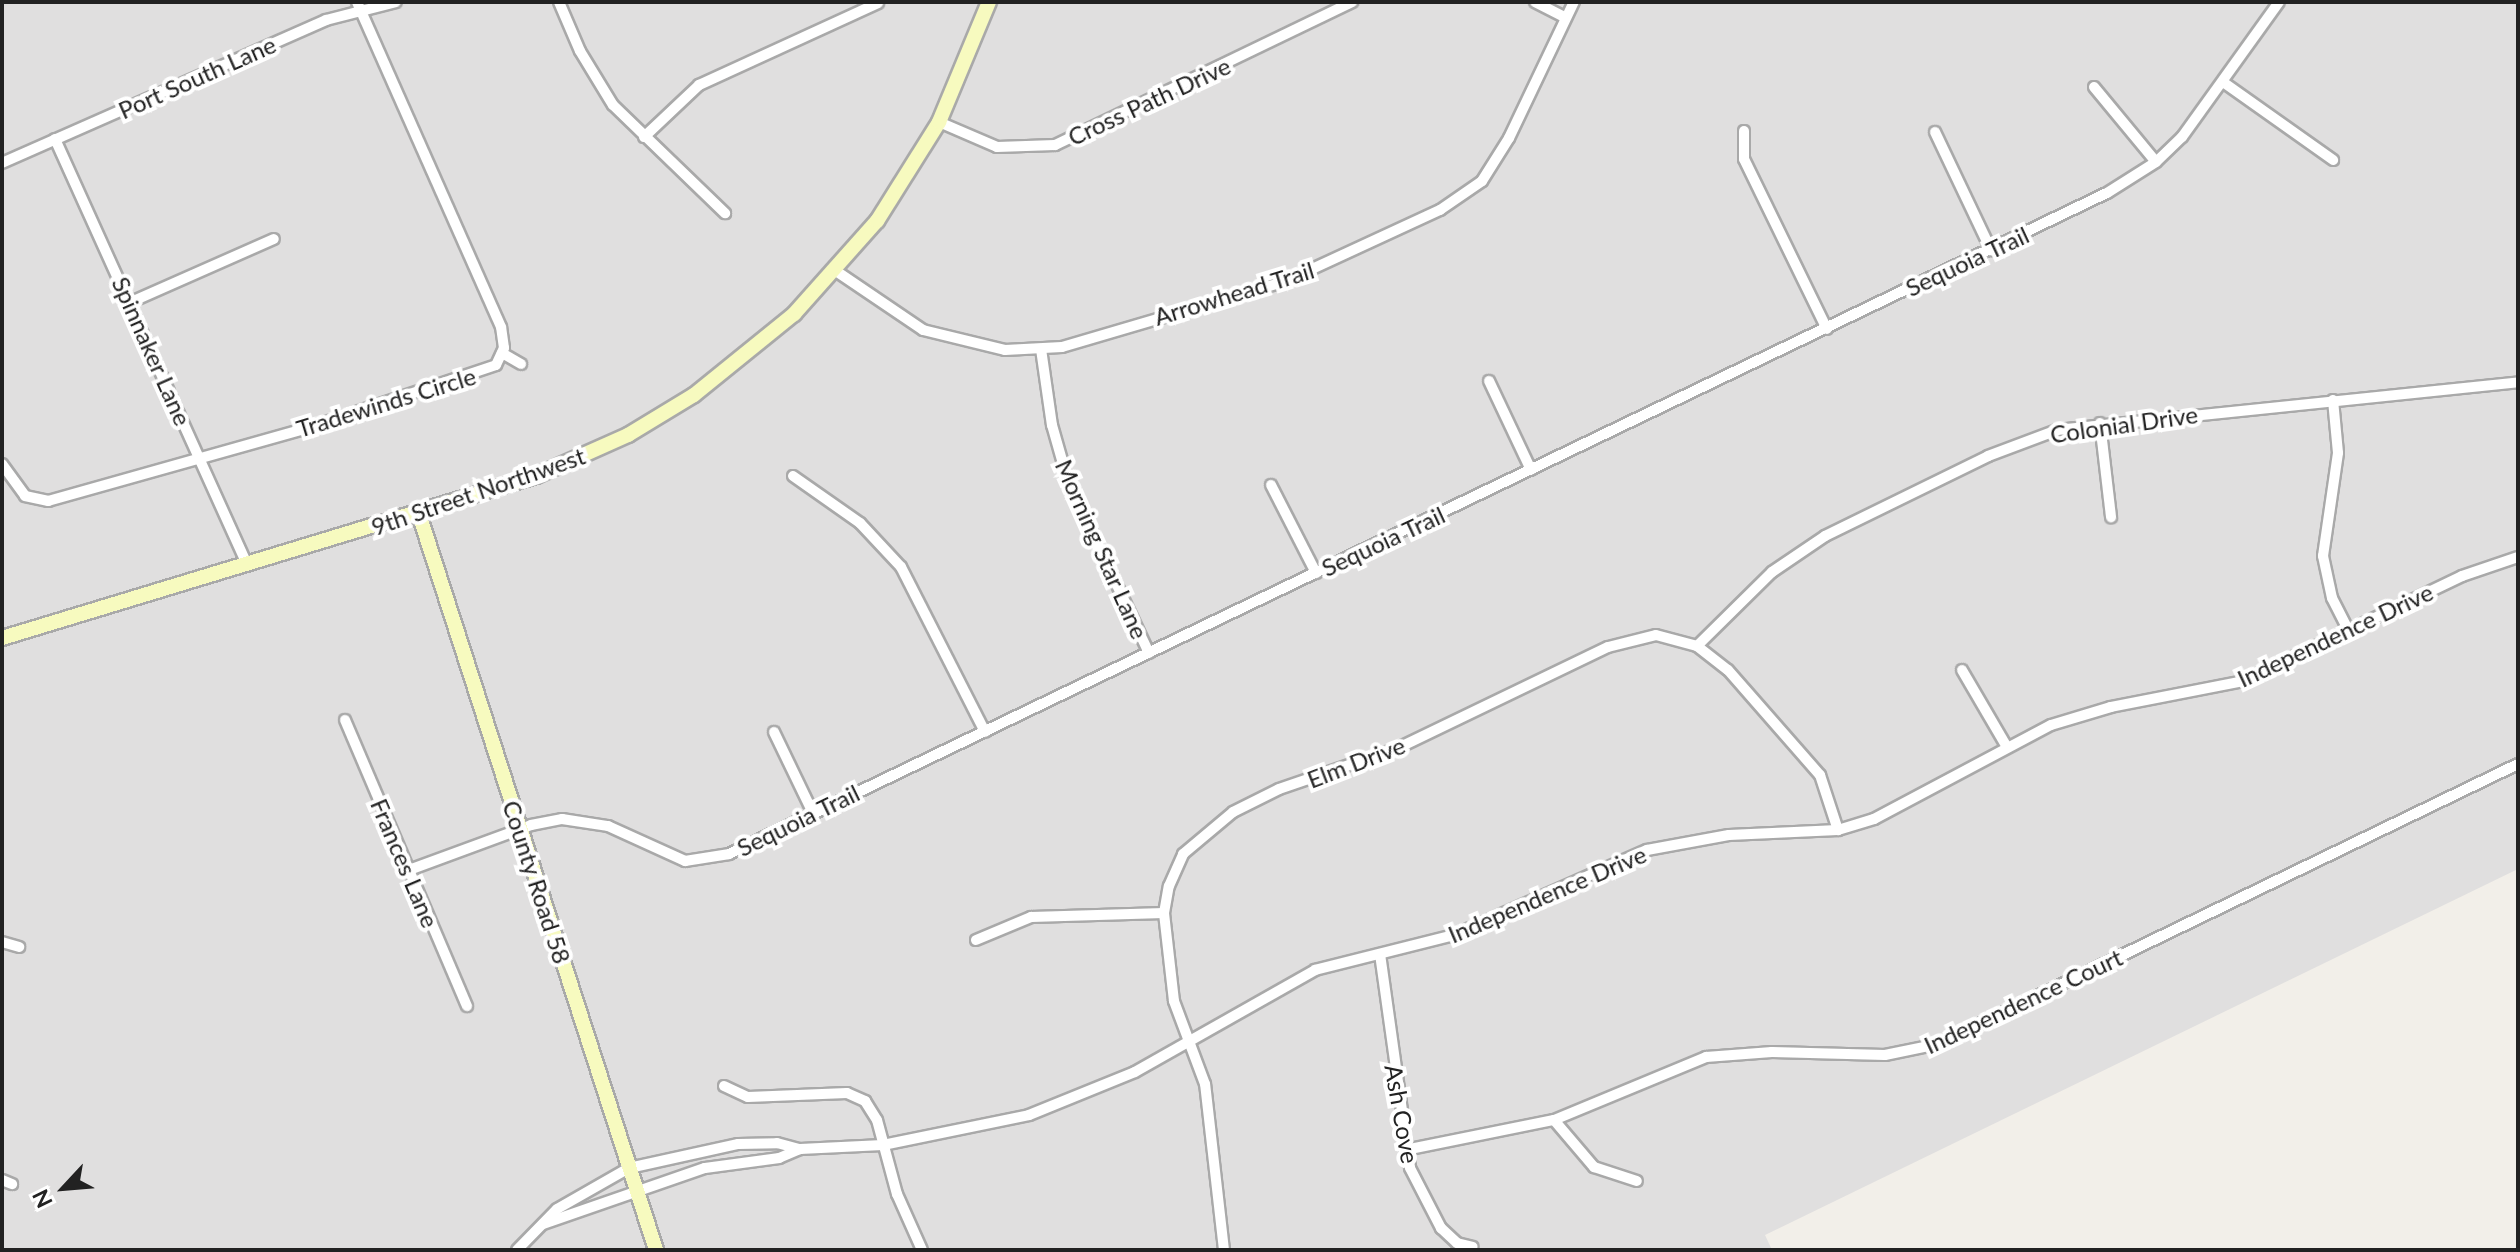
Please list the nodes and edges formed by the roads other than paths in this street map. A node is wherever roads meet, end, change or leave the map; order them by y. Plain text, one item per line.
1 (396, 2) edge
2 (559, 2) edge
3 (989, 2) edge
4 (1352, 2) edge
5 (1535, 2) edge
6 (1574, 2) edge
7 (2279, 2) edge
8 (878, 3) edge
9 (359, 6) edge
10 (1565, 17) junction
11 (2223, 82) junction
12 (2094, 87) dead end
13 (939, 122) junction
14 (1744, 131) dead end
15 (1935, 132) dead end
16 (644, 137) junction
17 (55, 139) junction
18 (2333, 160) dead end
19 (2156, 162) junction
20 (2, 163) edge
21 (725, 213) dead end
22 (274, 239) dead end
23 (1991, 250) junction
24 (836, 271) junction
25 (131, 302) junction
26 (1827, 329) junction
27 (1041, 349) junction
28 (502, 353) junction
29 (521, 364) dead end
30 (1489, 381) dead end
31 (2518, 382) edge
32 (2333, 400) junction
33 (2100, 423) junction
34 (197, 455) junction
35 (2, 464) edge
36 (1531, 470) junction
37 (793, 476) dead end
38 (1271, 485) dead end
39 (419, 514) junction
40 (2111, 517) dead end
41 (2518, 557) edge
42 (247, 564) junction
43 (1316, 573) junction
44 (2349, 631) junction
45 (2, 638) edge
46 (1697, 646) junction
47 (1149, 653) junction
48 (1962, 670) dead end
49 (345, 720) dead end
50 (774, 732) dead end
51 (985, 732) junction
52 (2007, 747) junction
53 (2518, 764) edge
54 (813, 813) junction
55 (520, 830) junction
56 (1838, 830) junction
57 (409, 870) junction
58 (1164, 913) junction
59 (976, 940) dead end
60 (2, 942) edge
61 (19, 947) dead end
62 (1380, 954) junction
63 (467, 1006) dead end
64 (1189, 1043) junction
65 (724, 1086) dead end
66 (1554, 1120) junction
67 (883, 1145) junction
68 (800, 1149) junction
69 (1405, 1150) junction
70 (629, 1168) junction
71 (1637, 1181) dead end
72 (636, 1190) junction
73 (543, 1224) junction
74 (1473, 1247) dead end
75 (517, 1250) edge
76 (656, 1250) edge
77 (922, 1250) edge
78 (1224, 1250) edge

1 - 9 street, Port South Lane
2 - 16 street
3 - 13 street, 9th Street Northwest
4 - 13 street, Cross Path Drive
5 - 10 street
6 - 10 street, Arrowhead Trail
7 - 11 street, Sequoia Trail
8 - 16 street
9 - 17 street, Port South Lane
9 - 28 street, Tradewinds Circle
10 - 27 street, Arrowhead Trail
11 - 18 street
11 - 19 street, Sequoia Trail
12 - 19 street
13 - 24 street, 9th Street Northwest
14 - 26 street
15 - 23 street
16 - 21 street
17 - 20 street, Port South Lane
17 - 25 street, Spinnaker Lane
19 - 23 street, Sequoia Trail
22 - 25 street
23 - 26 street, Sequoia Trail
24 - 27 street, Arrowhead Trail
24 - 39 street, 9th Street Northwest
25 - 34 street, Spinnaker Lane
26 - 36 street, Sequoia Trail
27 - 47 street, Morning Star Lane
28 - 29 street
28 - 34 street, Tradewinds Circle
30 - 36 street
31 - 32 street, Colonial Drive
32 - 33 street, Colonial Drive
32 - 44 street
33 - 40 street
33 - 46 street, Colonial Drive
34 - 35 street, Tradewinds Circle
34 - 42 street, Spinnaker Lane
36 - 43 street, Sequoia Trail
37 - 51 street
38 - 43 street
39 - 42 street, 9th Street Northwest
39 - 55 street, County Road 58
41 - 44 street, Independence Drive
42 - 45 street, 9th Street Northwest
43 - 47 street, Sequoia Trail
44 - 52 street, Independence Drive
46 - 56 street, Elm Drive
46 - 58 street, Elm Drive
47 - 51 street, Sequoia Trail
48 - 52 street
49 - 57 street, Frances Lane
50 - 54 street
51 - 54 street, Sequoia Trail
52 - 56 street, Independence Drive
53 - 66 street, Independence Court
54 - 55 street, Sequoia Trail
55 - 57 street, Sequoia Trail
55 - 70 street, County Road 58
56 - 62 street, Independence Drive
57 - 63 street, Frances Lane
58 - 59 street
58 - 64 street, Elm Drive
60 - 61 street
62 - 64 street, Independence Drive
62 - 69 street, Ash Cove
64 - 67 street, Independence Drive
64 - 78 street, Elm Drive
65 - 67 street
66 - 69 street, Independence Court
66 - 71 street
67 - 68 street, Independence Drive
67 - 77 street
68 - 70 street, Independence Drive
68 - 72 street, Independence Drive
69 - 74 street, Ash Cove
70 - 72 street, County Road 58
70 - 73 street, Independence Drive
72 - 73 street, Independence Drive
72 - 76 street, County Road 58
73 - 75 street, Independence Drive

